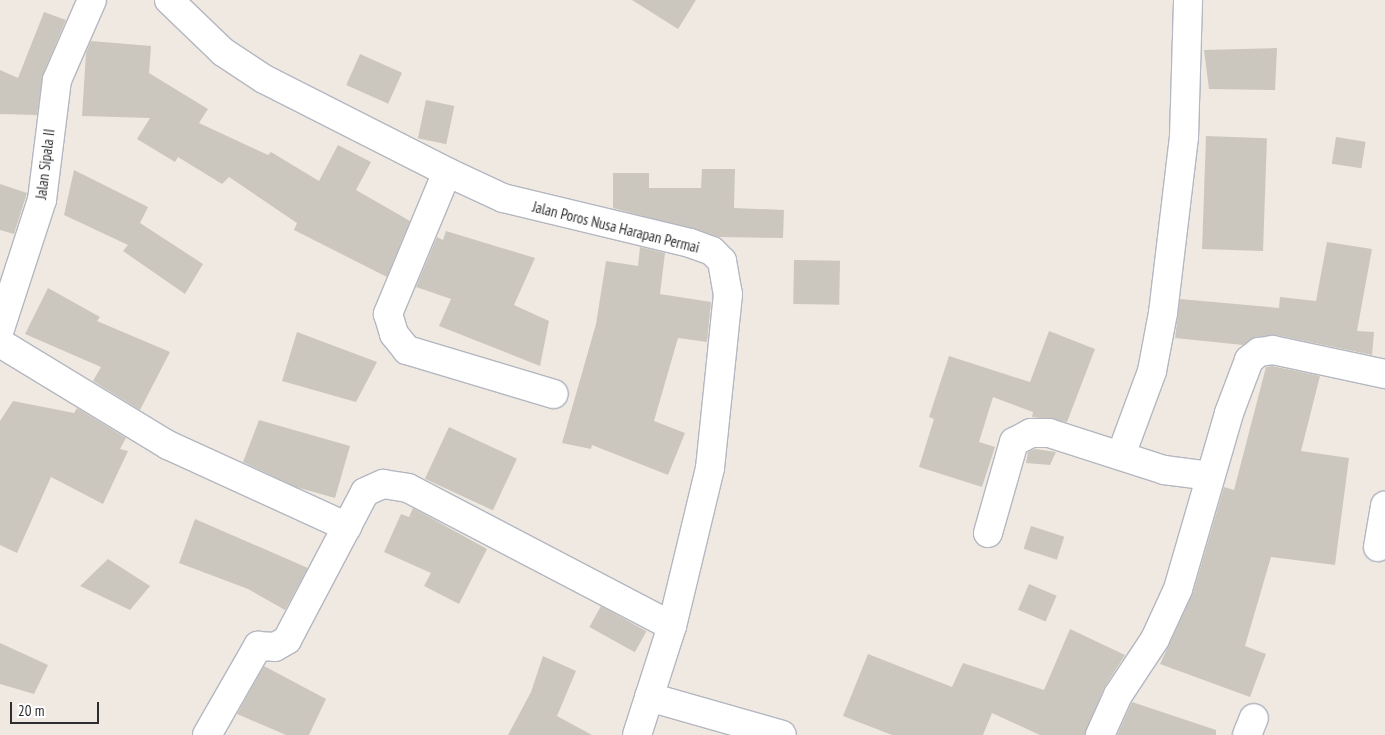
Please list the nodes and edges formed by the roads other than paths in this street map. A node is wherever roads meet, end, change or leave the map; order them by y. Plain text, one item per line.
1 (92, 0) edge
2 (169, 0) edge
3 (1188, 0) edge
4 (447, 172) junction
5 (0, 329) edge
6 (0, 343) edge
7 (1385, 374) edge
8 (554, 394) dead end
9 (1121, 455) junction
10 (1210, 476) junction
11 (1385, 506) edge
12 (347, 527) junction
13 (988, 533) dead end
14 (1378, 547) dead end
15 (672, 626) junction
16 (649, 697) junction
17 (207, 735) edge
18 (637, 735) edge
19 (782, 735) edge
20 (1100, 735) edge

1 - 5 street, Jalan Sipala II
2 - 4 street, Jalan Poros Nusa Harapan Permai
3 - 9 street
4 - 8 street
4 - 15 street, Jalan Poros Nusa Harapan Permai
6 - 12 street
7 - 10 street
9 - 10 street
9 - 13 street
10 - 20 street
11 - 14 street
12 - 15 street
12 - 17 street
15 - 16 street, Jalan Poros Nusa Harapan Permai
16 - 18 street, Jalan Poros Nusa Harapan Permai
16 - 19 street

